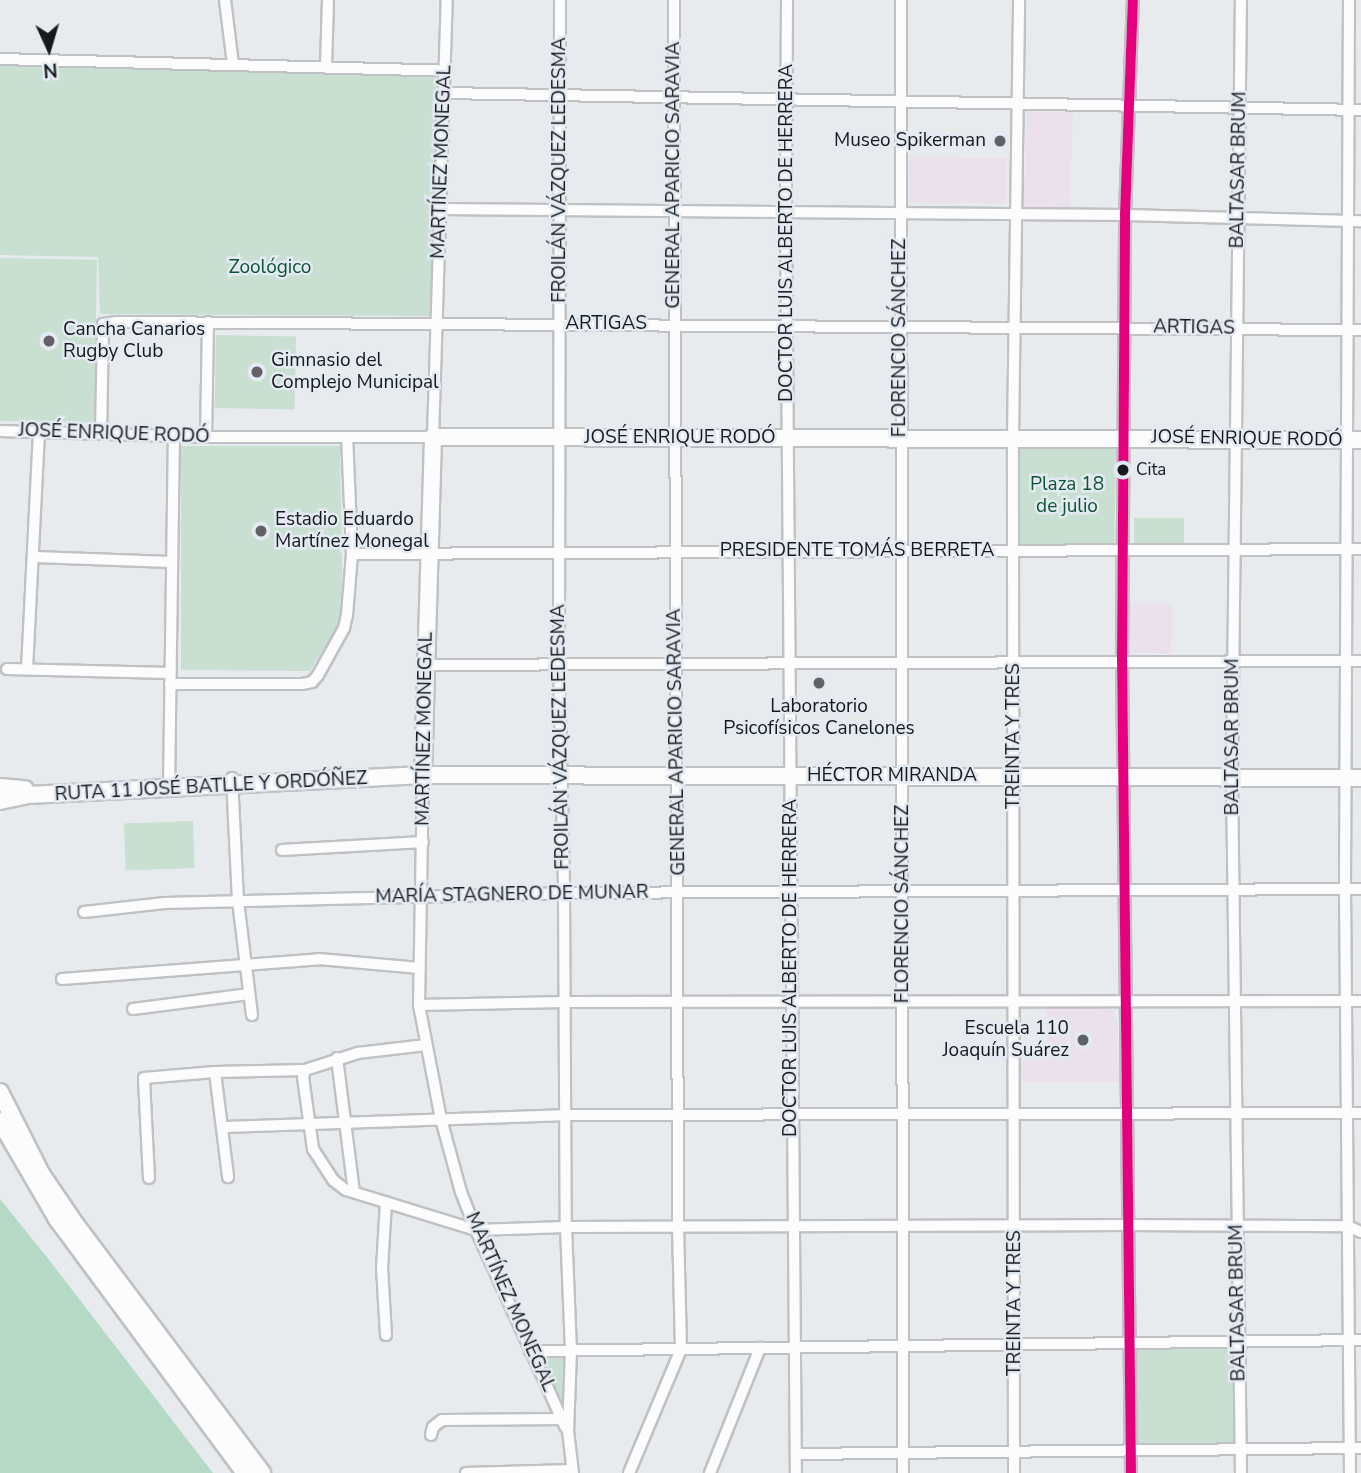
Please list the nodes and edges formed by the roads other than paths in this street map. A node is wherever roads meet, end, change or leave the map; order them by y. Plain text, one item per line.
1 (225, 0) edge
2 (328, 0) edge
3 (447, 0) edge
4 (560, 0) edge
5 (674, 0) edge
6 (787, 0) edge
7 (901, 0) edge
8 (1019, 0) edge
9 (1133, 0) edge
10 (1241, 0) edge
11 (1349, 0) edge
12 (1355, 0) edge
13 (1361, 0) edge
14 (0, 59) edge
15 (233, 64) junction
16 (326, 67) junction
17 (445, 71) junction
18 (444, 93) junction
19 (560, 97) junction
20 (674, 98) junction
21 (786, 100) junction
22 (901, 100) junction
23 (1018, 104) junction
24 (1130, 104) junction
25 (1240, 107) junction
26 (1349, 110) junction
27 (1361, 110) edge
28 (440, 209) junction
29 (560, 211) junction
30 (674, 211) junction
31 (786, 213) junction
32 (900, 213) junction
33 (1017, 214) junction
34 (1125, 215) junction
35 (1239, 217) junction
36 (1348, 220) junction
37 (1361, 220) edge
38 (208, 322) junction
39 (436, 323) junction
40 (559, 324) junction
41 (674, 324) junction
42 (788, 325) junction
43 (900, 325) junction
44 (1015, 326) junction
45 (1125, 327) junction
46 (1237, 328) junction
47 (1349, 330) junction
48 (1361, 330) edge
49 (0, 431) edge
50 (39, 432) junction
51 (101, 433) junction
52 (174, 435) junction
53 (347, 436) junction
54 (206, 437) junction
55 (433, 437) junction
56 (675, 437) junction
57 (900, 437) junction
58 (558, 438) junction
59 (788, 438) junction
60 (1013, 438) junction
61 (1124, 438) junction
62 (1236, 438) junction
63 (1354, 440) edge
64 (1346, 549) junction
65 (1361, 549) edge
66 (900, 550) junction
67 (1015, 550) junction
68 (1123, 550) junction
69 (1235, 550) junction
70 (675, 551) junction
71 (789, 551) junction
72 (559, 553) junction
73 (352, 554) junction
74 (429, 554) junction
75 (34, 557) junction
76 (172, 562) junction
77 (1122, 660) junction
78 (1233, 660) junction
79 (1014, 661) junction
80 (1345, 661) junction
81 (1361, 661) edge
82 (902, 662) junction
83 (676, 663) junction
84 (790, 663) junction
85 (426, 665) junction
86 (559, 665) junction
87 (7, 669) dead end
88 (27, 669) junction
89 (170, 678) junction
90 (423, 771) junction
91 (562, 773) junction
92 (678, 774) junction
93 (790, 775) junction
94 (903, 776) junction
95 (1015, 776) junction
96 (1122, 777) junction
97 (1232, 777) junction
98 (1353, 778) edge
99 (232, 781) junction
100 (169, 785) junction
101 (0, 787) edge
102 (0, 801) edge
103 (422, 842) junction
104 (282, 850) dead end
105 (1124, 888) junction
106 (1235, 888) junction
107 (1345, 888) junction
108 (903, 889) junction
109 (1015, 889) junction
110 (1361, 889) edge
111 (790, 890) junction
112 (564, 892) junction
113 (679, 892) junction
114 (422, 897) junction
115 (238, 901) junction
116 (84, 912) dead end
117 (245, 963) junction
118 (420, 968) junction
119 (62, 979) dead end
120 (249, 994) junction
121 (791, 1001) junction
122 (1015, 1001) junction
123 (1124, 1001) junction
124 (1345, 1001) junction
125 (1361, 1001) edge
126 (564, 1002) junction
127 (679, 1002) junction
128 (904, 1002) junction
129 (1236, 1002) junction
130 (419, 1005) junction
131 (133, 1009) dead end
132 (252, 1016) dead end
133 (426, 1045) junction
134 (337, 1058) junction
135 (305, 1070) junction
136 (215, 1072) junction
137 (0, 1092) edge
138 (1234, 1113) junction
139 (1347, 1113) junction
140 (1361, 1113) edge
141 (1125, 1114) junction
142 (564, 1115) junction
143 (679, 1115) junction
144 (792, 1115) junction
145 (904, 1115) junction
146 (1015, 1115) junction
147 (441, 1119) junction
148 (0, 1121) edge
149 (345, 1122) junction
150 (309, 1124) junction
151 (223, 1127) junction
152 (228, 1177) dead end
153 (149, 1178) dead end
154 (354, 1192) junction
155 (386, 1202) junction
156 (1126, 1225) junction
157 (1015, 1226) junction
158 (1236, 1226) junction
159 (1348, 1226) junction
160 (566, 1227) junction
161 (678, 1227) junction
162 (792, 1227) junction
163 (903, 1227) junction
164 (476, 1230) junction
165 (1361, 1232) edge
166 (386, 1335) dead end
167 (1241, 1340) junction
168 (1361, 1340) edge
169 (1349, 1341) junction
170 (1129, 1342) junction
171 (1014, 1343) junction
172 (903, 1345) junction
173 (796, 1347) junction
174 (760, 1348) junction
175 (681, 1349) junction
176 (571, 1351) junction
177 (530, 1352) junction
178 (562, 1419) junction
179 (568, 1431) junction
180 (431, 1435) dead end
181 (1349, 1448) junction
182 (1361, 1448) edge
183 (1240, 1450) junction
184 (1131, 1452) junction
185 (903, 1453) junction
186 (1014, 1453) junction
187 (796, 1454) junction
188 (572, 1471) edge
189 (532, 1472) edge
190 (245, 1473) edge
191 (262, 1473) edge
192 (466, 1473) edge
193 (629, 1473) edge
194 (710, 1473) edge
195 (796, 1473) edge
196 (903, 1473) edge
197 (1014, 1473) edge
198 (1131, 1473) edge
199 (1241, 1473) edge
200 (1350, 1473) edge

1 - 15 street
2 - 16 street
3 - 17 street, MARTÍNEZ MONEGAL
4 - 19 street, FROILÁN VÁZQUEZ LEDESMA
5 - 20 street, GENERAL APARICIO SARAVIA
6 - 21 street, DOCTOR LUIS ALBERTO DE HERRERA
7 - 22 street, FLORENCIO SÁNCHEZ
8 - 23 street, TREINTA Y TRES
9 - 24 street
10 - 25 street, BALTASAR BRUM
11 - 26 street
12 - 13 street
14 - 15 street
15 - 16 street
16 - 17 street
17 - 18 street, MARTÍNEZ MONEGAL
18 - 19 street
18 - 28 street, MARTÍNEZ MONEGAL
19 - 20 street
19 - 29 street, FROILÁN VÁZQUEZ LEDESMA
20 - 21 street
20 - 30 street, GENERAL APARICIO SARAVIA
21 - 22 street
21 - 31 street, DOCTOR LUIS ALBERTO DE HERRERA
22 - 23 street
22 - 32 street, FLORENCIO SÁNCHEZ
23 - 24 street
23 - 33 street, TREINTA Y TRES
24 - 25 street
24 - 34 street
25 - 26 street
25 - 35 street, BALTASAR BRUM
26 - 27 street
26 - 36 street
28 - 29 street
28 - 39 street, MARTÍNEZ MONEGAL
29 - 30 street
29 - 40 street, FROILÁN VÁZQUEZ LEDESMA
30 - 31 street
30 - 41 street, GENERAL APARICIO SARAVIA
31 - 32 street
31 - 42 street, DOCTOR LUIS ALBERTO DE HERRERA
32 - 33 street
32 - 43 street, FLORENCIO SÁNCHEZ
33 - 34 street
33 - 44 street, TREINTA Y TRES
34 - 35 street
34 - 45 street
35 - 36 street
35 - 46 street, BALTASAR BRUM
36 - 37 street
36 - 47 street
38 - 39 street, ARTIGAS
38 - 51 street, ARTIGAS
38 - 54 street
39 - 40 street, ARTIGAS
39 - 55 street, MARTÍNEZ MONEGAL
40 - 41 street, ARTIGAS
40 - 58 street, FROILÁN VÁZQUEZ LEDESMA
41 - 42 street, ARTIGAS
41 - 56 street, GENERAL APARICIO SARAVIA
42 - 43 street, ARTIGAS
42 - 59 street, DOCTOR LUIS ALBERTO DE HERRERA
43 - 44 street, ARTIGAS
43 - 57 street, FLORENCIO SÁNCHEZ
44 - 45 street, ARTIGAS
44 - 60 street, TREINTA Y TRES
45 - 46 street, ARTIGAS
45 - 61 street
46 - 47 street, ARTIGAS
46 - 62 street, BALTASAR BRUM
47 - 48 street, ARTIGAS
47 - 63 street
49 - 50 street, JOSÉ ENRIQUE RODÓ
50 - 51 street, JOSÉ ENRIQUE RODÓ
50 - 75 street
51 - 52 street, JOSÉ ENRIQUE RODÓ
52 - 54 street, JOSÉ ENRIQUE RODÓ
52 - 76 street
53 - 54 street, JOSÉ ENRIQUE RODÓ
53 - 55 street, JOSÉ ENRIQUE RODÓ
53 - 73 street
55 - 58 highway, JOSÉ ENRIQUE RODÓ
55 - 74 highway, MARTÍNEZ MONEGAL
56 - 58 highway, JOSÉ ENRIQUE RODÓ
56 - 59 highway, JOSÉ ENRIQUE RODÓ
56 - 70 street, GENERAL APARICIO SARAVIA
57 - 59 highway, JOSÉ ENRIQUE RODÓ
57 - 60 highway, JOSÉ ENRIQUE RODÓ
57 - 66 street, FLORENCIO SÁNCHEZ
58 - 72 street, FROILÁN VÁZQUEZ LEDESMA
59 - 71 street, DOCTOR LUIS ALBERTO DE HERRERA
60 - 61 highway, JOSÉ ENRIQUE RODÓ
60 - 67 street, TREINTA Y TRES
61 - 62 highway, JOSÉ ENRIQUE RODÓ
61 - 68 street
62 - 63 highway, JOSÉ ENRIQUE RODÓ
62 - 69 street, BALTASAR BRUM
63 - 64 street
64 - 65 street, PRESIDENTE TOMÁS BERRETA
64 - 69 street, PRESIDENTE TOMÁS BERRETA
64 - 80 street
66 - 67 street, PRESIDENTE TOMÁS BERRETA
66 - 71 street, PRESIDENTE TOMÁS BERRETA
66 - 82 street, FLORENCIO SÁNCHEZ
67 - 68 street, PRESIDENTE TOMÁS BERRETA
67 - 79 street, TREINTA Y TRES
68 - 69 street, PRESIDENTE TOMÁS BERRETA
68 - 77 street
69 - 78 street, BALTASAR BRUM
70 - 71 street, PRESIDENTE TOMÁS BERRETA
70 - 72 street, PRESIDENTE TOMÁS BERRETA
70 - 83 street, GENERAL APARICIO SARAVIA
71 - 84 street, DOCTOR LUIS ALBERTO DE HERRERA
72 - 74 street, PRESIDENTE TOMÁS BERRETA
72 - 86 street, FROILÁN VÁZQUEZ LEDESMA
73 - 74 street, PRESIDENTE TOMÁS BERRETA
73 - 89 street
74 - 85 highway, MARTÍNEZ MONEGAL
75 - 76 street
75 - 88 street
76 - 89 street
77 - 78 street
77 - 79 street
77 - 96 street
78 - 80 street
78 - 97 street, BALTASAR BRUM
79 - 82 street
79 - 95 street, TREINTA Y TRES
80 - 81 street
80 - 98 street
82 - 84 street
82 - 94 street, FLORENCIO SÁNCHEZ
83 - 84 street
83 - 86 street
83 - 92 street, GENERAL APARICIO SARAVIA
84 - 93 street, DOCTOR LUIS ALBERTO DE HERRERA
85 - 86 street
85 - 90 highway, MARTÍNEZ MONEGAL
86 - 91 street, FROILÁN VÁZQUEZ LEDESMA
87 - 88 street
88 - 89 street
89 - 100 street
90 - 91 highway, HÉCTOR MIRANDA
90 - 99 highway, RUTA 11 JOSÉ BATLLE Y ORDÓÑEZ
90 - 103 street, MARTÍNEZ MONEGAL
91 - 92 highway, HÉCTOR MIRANDA
91 - 112 street, FROILÁN VÁZQUEZ LEDESMA
92 - 93 highway, HÉCTOR MIRANDA
92 - 113 street, GENERAL APARICIO SARAVIA
93 - 94 highway, HÉCTOR MIRANDA
93 - 111 street, DOCTOR LUIS ALBERTO DE HERRERA
94 - 95 highway, HÉCTOR MIRANDA
94 - 108 street, FLORENCIO SÁNCHEZ
95 - 96 highway, HÉCTOR MIRANDA
95 - 109 street, TREINTA Y TRES
96 - 97 highway, HÉCTOR MIRANDA
96 - 105 street
97 - 98 highway, HÉCTOR MIRANDA
97 - 106 street, BALTASAR BRUM
98 - 107 street
99 - 100 highway, RUTA 11 JOSÉ BATLLE Y ORDÓÑEZ
99 - 115 street
100 - 101 highway, RUTA 11 JOSÉ BATLLE Y ORDÓÑEZ
100 - 102 highway, RUTA 11 JOSÉ BATLLE Y ORDÓÑEZ
103 - 104 street
103 - 114 street, MARTÍNEZ MONEGAL
105 - 106 street, MARÍA STAGNERO DE MUNAR
105 - 109 street, MARÍA STAGNERO DE MUNAR
105 - 123 street
106 - 107 street, MARÍA STAGNERO DE MUNAR
106 - 129 street, BALTASAR BRUM
107 - 110 street, MARÍA STAGNERO DE MUNAR
107 - 124 street
108 - 109 street, MARÍA STAGNERO DE MUNAR
108 - 111 street, MARÍA STAGNERO DE MUNAR
108 - 128 street, FLORENCIO SÁNCHEZ
109 - 122 street, TREINTA Y TRES
111 - 113 street, MARÍA STAGNERO DE MUNAR
111 - 121 street, DOCTOR LUIS ALBERTO DE HERRERA
112 - 113 street, MARÍA STAGNERO DE MUNAR
112 - 114 street, MARÍA STAGNERO DE MUNAR
112 - 126 street, FROILÁN VÁZQUEZ LEDESMA
113 - 127 street, GENERAL APARICIO SARAVIA
114 - 115 street, MARÍA STAGNERO DE MUNAR
114 - 118 street, MARTÍNEZ MONEGAL
115 - 116 street, MARÍA STAGNERO DE MUNAR
115 - 117 street
117 - 118 street
117 - 119 street
117 - 120 street
118 - 130 street, MARTÍNEZ MONEGAL
120 - 131 street
120 - 132 street
121 - 127 street
121 - 128 street
121 - 144 street, DOCTOR LUIS ALBERTO DE HERRERA
122 - 123 street
122 - 128 street
122 - 146 street, TREINTA Y TRES
123 - 129 street
123 - 141 street
124 - 125 street
124 - 129 street
124 - 139 street
126 - 127 street
126 - 130 street
126 - 142 street, FROILÁN VÁZQUEZ LEDESMA
127 - 143 street, GENERAL APARICIO SARAVIA
128 - 145 street, FLORENCIO SÁNCHEZ
129 - 138 street, BALTASAR BRUM
130 - 133 street, MARTÍNEZ MONEGAL
133 - 134 street
133 - 147 street, MARTÍNEZ MONEGAL
134 - 135 street
134 - 149 street
135 - 136 street
135 - 150 street
136 - 151 street
136 - 153 street
137 - 191 highway
138 - 139 street
138 - 141 street
138 - 158 street, BALTASAR BRUM
139 - 140 street
139 - 159 street
141 - 146 street
141 - 156 street
142 - 143 street
142 - 147 street
142 - 160 street, FROILÁN VÁZQUEZ LEDESMA
143 - 144 street
143 - 161 street, GENERAL APARICIO SARAVIA
144 - 145 street
144 - 162 street, DOCTOR LUIS ALBERTO DE HERRERA
145 - 146 street
145 - 163 street, FLORENCIO SÁNCHEZ
146 - 157 street, TREINTA Y TRES
147 - 149 street
147 - 164 street, MARTÍNEZ MONEGAL
148 - 190 highway
149 - 150 street
149 - 154 street
150 - 151 street
150 - 154 street
151 - 152 street
154 - 155 street
155 - 164 street
155 - 166 street
156 - 157 street
156 - 158 street
156 - 170 street
157 - 163 street
157 - 171 street, TREINTA Y TRES
158 - 159 street
158 - 167 street, BALTASAR BRUM
159 - 165 street
159 - 169 street
160 - 161 street
160 - 164 street
160 - 176 street, FROILÁN VÁZQUEZ LEDESMA
161 - 162 street
161 - 175 street, GENERAL APARICIO SARAVIA
162 - 163 street
162 - 173 street, DOCTOR LUIS ALBERTO DE HERRERA
163 - 172 street, FLORENCIO SÁNCHEZ
164 - 177 street, MARTÍNEZ MONEGAL
167 - 169 street
167 - 170 street
167 - 183 street, BALTASAR BRUM
168 - 169 street
169 - 181 street
170 - 171 street
170 - 184 street
171 - 172 street
171 - 186 street, TREINTA Y TRES
172 - 173 street
172 - 185 street, FLORENCIO SÁNCHEZ
173 - 174 street
173 - 187 street, DOCTOR LUIS ALBERTO DE HERRERA
174 - 175 street
174 - 194 street
175 - 176 street
175 - 193 street, GENERAL APARICIO SARAVIA
176 - 177 street
176 - 179 street, FROILÁN VÁZQUEZ LEDESMA
177 - 178 street, MARTÍNEZ MONEGAL
178 - 179 street, MARTÍNEZ MONEGAL
178 - 180 street
179 - 188 street, FROILÁN VÁZQUEZ LEDESMA
181 - 182 street
181 - 183 street
181 - 200 street
183 - 184 street
183 - 199 street, BALTASAR BRUM
184 - 186 street
184 - 198 street
185 - 186 street
185 - 187 street
185 - 196 street, FLORENCIO SÁNCHEZ
186 - 197 street, TREINTA Y TRES
187 - 195 street, DOCTOR LUIS ALBERTO DE HERRERA
188 - 189 street
189 - 192 street

